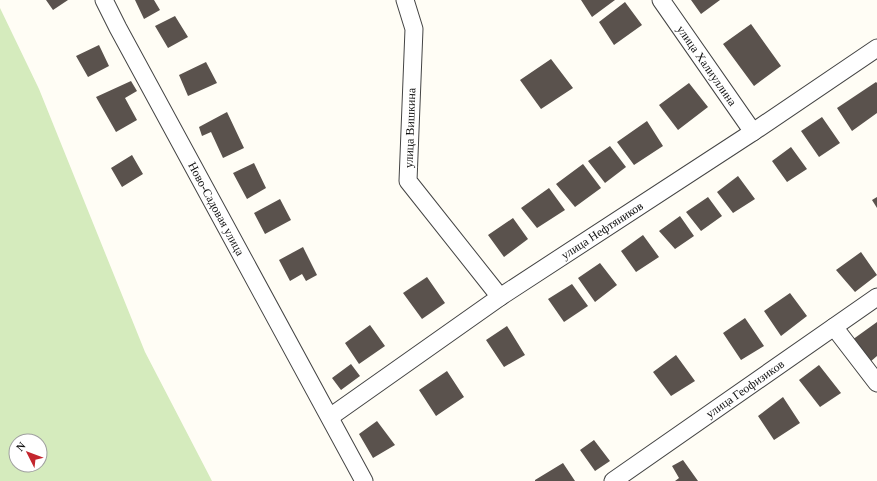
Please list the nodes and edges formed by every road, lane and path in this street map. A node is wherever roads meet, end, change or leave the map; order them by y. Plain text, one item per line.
1 (104, 0) edge
2 (405, 0) edge
3 (661, 0) edge
4 (877, 48) edge
5 (753, 132) junction
6 (500, 297) junction
7 (877, 297) edge
8 (834, 327) junction
9 (877, 383) edge
10 (330, 417) junction
11 (364, 481) edge
12 (614, 481) edge

1 - 10 street, Ново-Садовая улица
2 - 6 street, улица Вишкина
3 - 5 street, улица Халиуллина
4 - 5 street, улица Нефтяников
5 - 6 street, улица Нефтяников
6 - 10 street, улица Нефтяников
7 - 8 street, улица Геофизиков
8 - 9 street
8 - 12 street, улица Геофизиков
10 - 11 street, Ново-Садовая улица

